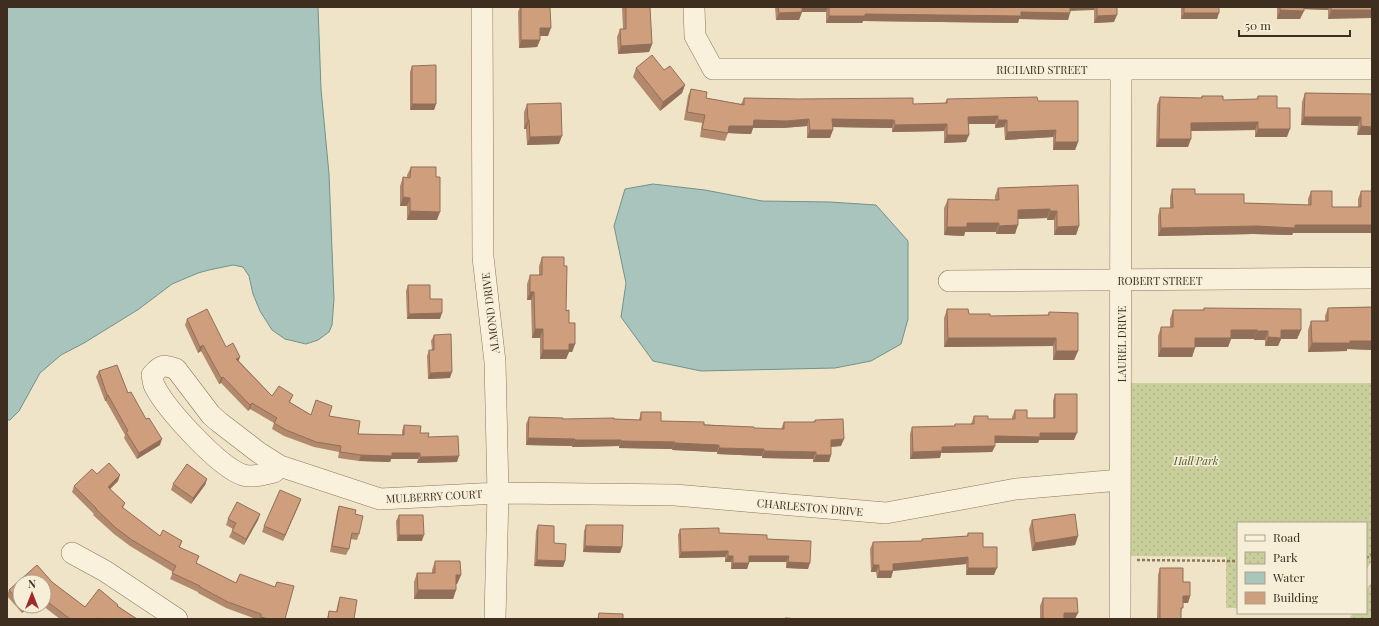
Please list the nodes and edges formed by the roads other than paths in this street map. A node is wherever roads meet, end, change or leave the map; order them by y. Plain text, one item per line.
1 (482, 7) edge
2 (694, 7) edge
3 (1121, 69) junction
4 (1372, 69) edge
5 (1372, 278) edge
6 (1121, 280) junction
7 (949, 281) dead end
8 (280, 466) junction
9 (1120, 480) junction
10 (498, 492) junction
11 (72, 553) dead end
12 (177, 619) edge
13 (495, 619) edge
14 (1120, 619) edge

1 - 10 street, ALMOND DRIVE
2 - 3 street, RICHARD STREET
3 - 4 street, RICHARD STREET
3 - 6 street, LAUREL DRIVE
5 - 6 street, ROBERT STREET
6 - 7 street, ROBERT STREET
6 - 9 street, LAUREL DRIVE
8 - 8 street, MULBERRY COURT
8 - 10 street, MULBERRY COURT
9 - 10 street, CHARLESTON DRIVE
9 - 14 street, LAUREL DRIVE
10 - 13 street, ALMOND DRIVE
11 - 12 street

